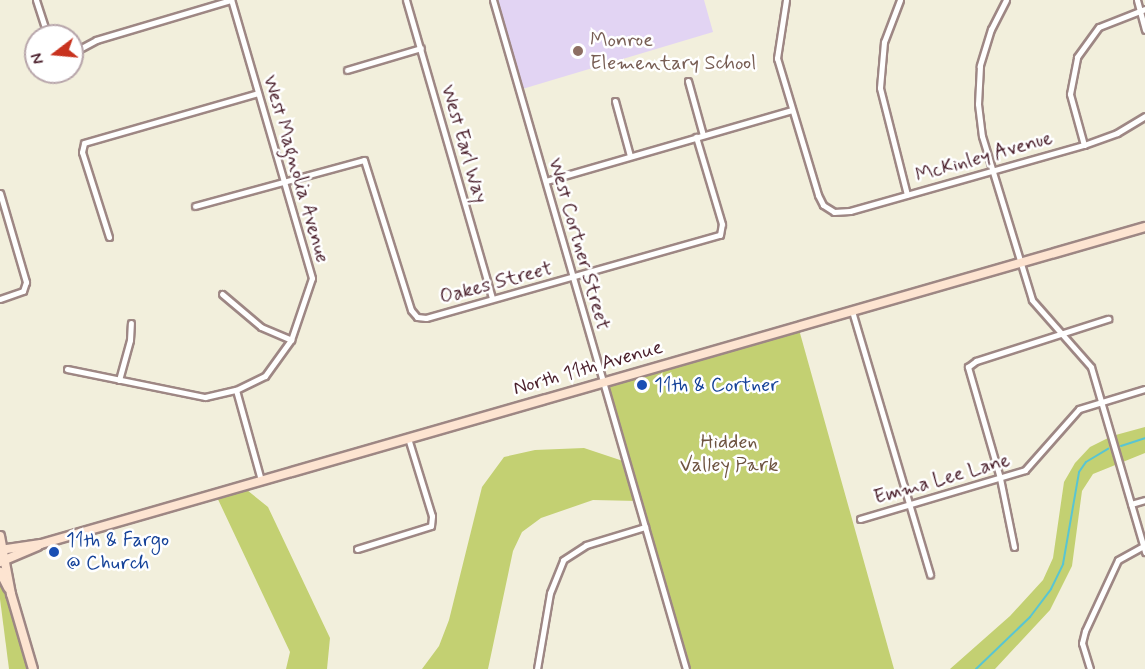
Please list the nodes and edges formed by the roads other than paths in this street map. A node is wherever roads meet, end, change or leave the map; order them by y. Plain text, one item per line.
1 (36, 0) edge
2 (231, 0) edge
3 (406, 0) edge
4 (493, 0) edge
5 (786, 0) edge
6 (900, 0) edge
7 (1006, 0) edge
8 (1137, 0) edge
9 (1142, 9) edge
10 (44, 24) edge
11 (1145, 30) edge
12 (84, 46) edge
13 (420, 48) junction
14 (347, 70) dead end
15 (688, 81) dead end
16 (258, 93) junction
17 (615, 101) dead end
18 (792, 110) junction
19 (1145, 116) edge
20 (700, 136) junction
21 (1084, 145) junction
22 (630, 156) junction
23 (992, 172) junction
24 (284, 181) junction
25 (546, 181) junction
26 (0, 193) edge
27 (907, 195) junction
28 (195, 206) dead end
29 (1145, 227) edge
30 (109, 237) dead end
31 (1018, 263) junction
32 (574, 278) junction
33 (222, 294) dead end
34 (492, 298) junction
35 (0, 299) edge
36 (852, 311) junction
37 (1108, 319) dead end
38 (130, 323) dead end
39 (1062, 334) junction
40 (291, 340) junction
41 (67, 369) dead end
42 (119, 380) junction
43 (603, 381) junction
44 (1145, 389) edge
45 (236, 390) junction
46 (1101, 401) junction
47 (408, 438) junction
48 (1000, 478) junction
49 (261, 480) junction
50 (1145, 500) edge
51 (1131, 504) junction
52 (909, 505) junction
53 (860, 519) dead end
54 (645, 527) junction
55 (0, 536) edge
56 (41, 544) junction
57 (1014, 547) dead end
58 (357, 549) dead end
59 (1144, 549) edge
60 (2, 550) edge
61 (3, 561) edge
62 (0, 572) edge
63 (930, 575) dead end
64 (11, 594) junction
65 (33, 669) edge
66 (537, 669) edge
67 (686, 669) edge
68 (1090, 669) edge

1 - 10 street
2 - 12 street
2 - 16 street, West Magnolia Avenue
3 - 13 street, West Earl Way
4 - 25 street, West Cortner Street
5 - 18 street
6 - 27 street
7 - 23 street
8 - 9 street
9 - 11 street
9 - 21 street
13 - 14 street
13 - 34 street, West Earl Way
15 - 20 street
16 - 24 street, West Magnolia Avenue
16 - 30 street
17 - 22 street
18 - 20 street
18 - 27 street, McKinley Avenue
19 - 21 street, McKinley Avenue
20 - 22 street
20 - 32 street, Oakes Street
21 - 23 street, McKinley Avenue
22 - 25 street
23 - 27 street, McKinley Avenue
23 - 31 street
24 - 28 street
24 - 34 street, Oakes Street
24 - 40 street, West Magnolia Avenue
25 - 32 street, West Cortner Street
26 - 35 street
29 - 31 main road, North 11th Avenue
31 - 36 main road, North 11th Avenue
31 - 39 street
32 - 34 street, Oakes Street
32 - 43 street, West Cortner Street
33 - 40 street
36 - 43 main road, North 11th Avenue
36 - 52 street
37 - 39 street
38 - 42 street
39 - 46 street
39 - 48 street
40 - 45 street, West Magnolia Avenue
41 - 42 street, West Magnolia Avenue
42 - 45 street, West Magnolia Avenue
43 - 47 main road, North 11th Avenue
43 - 54 street, West Cortner Street
44 - 46 street, Emma Lee Lane
45 - 49 street
46 - 48 street, Emma Lee Lane
46 - 51 street
47 - 49 main road, North 11th Avenue
47 - 58 street
48 - 52 street, Emma Lee Lane
48 - 57 street
49 - 56 main road, North 11th Avenue
50 - 51 street
51 - 59 street
52 - 53 street, Emma Lee Lane
52 - 63 street
54 - 66 street
54 - 67 street, West Cortner Street
55 - 60 main road
56 - 60 main road, North 11th Avenue
56 - 61 main road, North 11th Avenue
59 - 68 street
60 - 61 main road
61 - 64 main road
62 - 64 main road
64 - 65 main road

